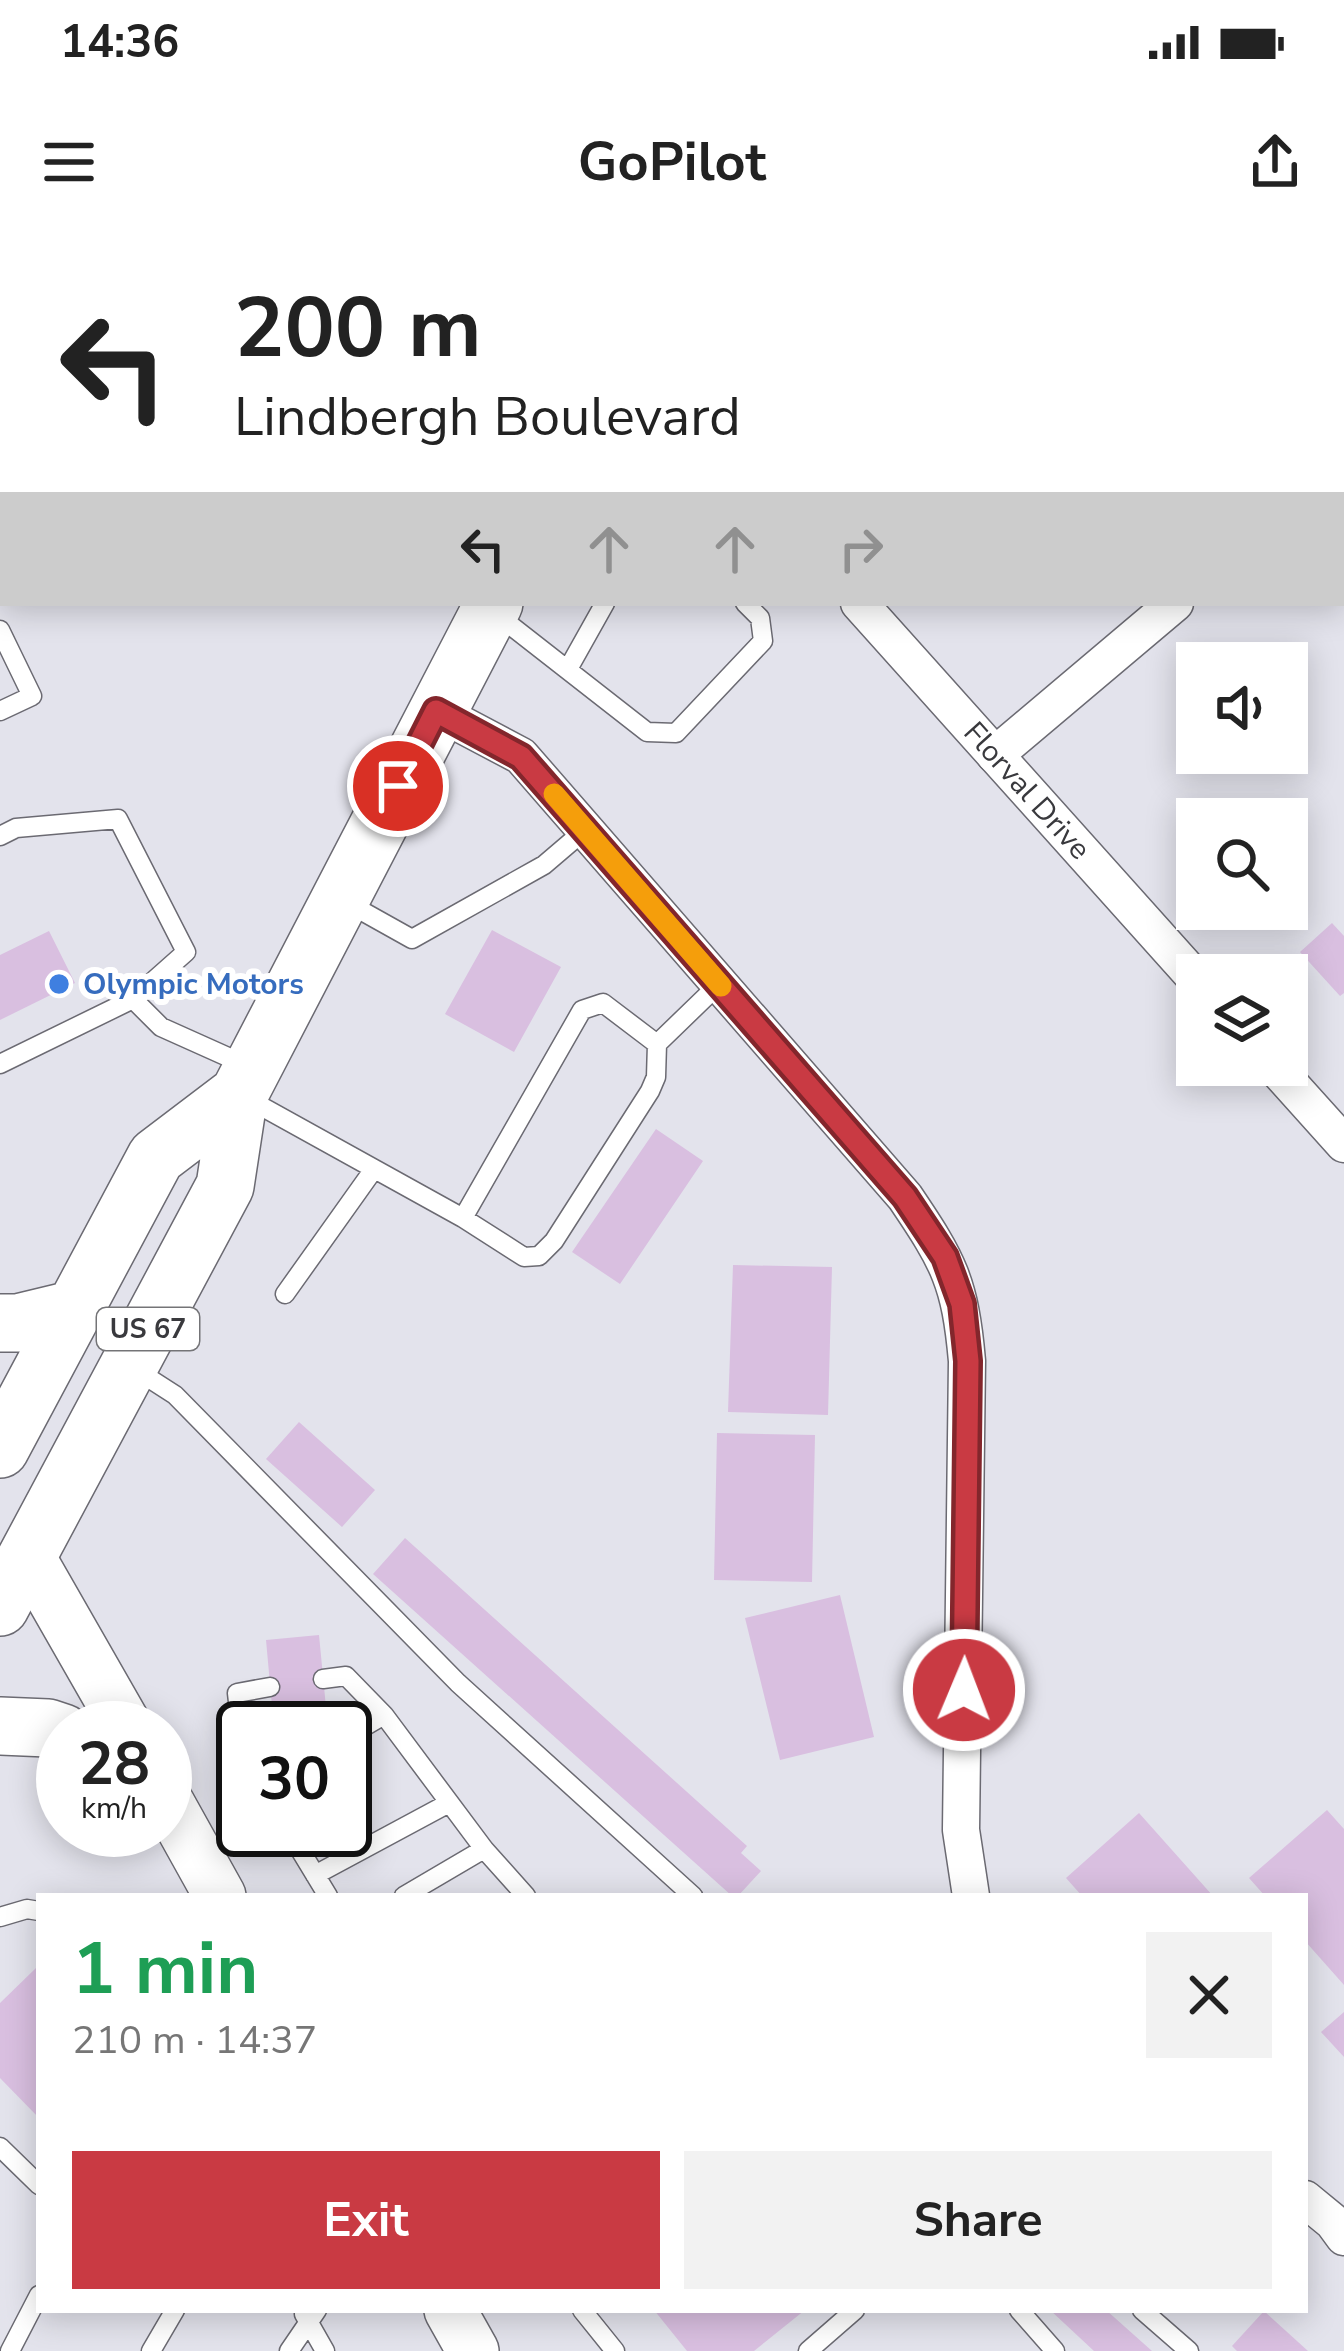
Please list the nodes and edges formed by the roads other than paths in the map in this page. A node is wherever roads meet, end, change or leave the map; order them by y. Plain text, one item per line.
1 (603, 606) edge
2 (748, 606) edge
3 (862, 606) edge
4 (1170, 606) edge
5 (492, 607) edge
6 (0, 630) edge
7 (568, 669) junction
8 (436, 711) junction
9 (0, 712) edge
10 (995, 755) junction
11 (585, 830) junction
12 (0, 836) edge
13 (339, 898) junction
14 (1176, 957) edge
15 (719, 984) junction
16 (133, 999) junction
17 (657, 1044) junction
18 (0, 1064) edge
19 (246, 1081) junction
20 (1292, 1086) edge
21 (1344, 1144) edge
22 (374, 1169) junction
23 (464, 1218) junction
24 (285, 1294) dead end
25 (76, 1309) junction
26 (0, 1323) edge
27 (129, 1365) junction
28 (1, 1444) edge
29 (14, 1544) edge
30 (0, 1607) edge
31 (323, 1679) dead end
32 (270, 1687) dead end
33 (110, 1701) edge
34 (238, 1701) edge
35 (384, 1715) junction
36 (372, 1722) edge
37 (0, 1726) edge
38 (36, 1728) edge
39 (449, 1803) junction
40 (192, 1846) edge
41 (484, 1850) junction
42 (304, 1857) edge
43 (315, 1876) junction
44 (218, 1893) edge
45 (326, 1893) edge
46 (409, 1893) edge
47 (523, 1893) edge
48 (690, 1893) edge
49 (970, 1893) edge
50 (36, 1910) edge
51 (0, 1917) edge
52 (0, 2146) edge
53 (36, 2182) edge
54 (1308, 2201) edge
55 (1344, 2237) edge
56 (36, 2301) edge
57 (173, 2313) edge
58 (309, 2313) edge
59 (452, 2313) edge
60 (584, 2313) edge
61 (852, 2313) edge
62 (1022, 2313) edge
63 (1145, 2313) edge
64 (10, 2351) edge
65 (151, 2351) edge
66 (289, 2351) edge
67 (326, 2351) edge
68 (472, 2351) edge
69 (614, 2351) edge
70 (808, 2351) edge
71 (1054, 2351) edge
72 (1189, 2351) edge

1 - 7 lane
2 - 7 lane
3 - 10 street, Florval Drive
4 - 10 street
5 - 7 lane
5 - 8 main road, US 67
6 - 9 lane
8 - 11 street
8 - 13 main road, US 67
10 - 14 street, Florval Drive
11 - 13 lane
11 - 15 street
12 - 16 lane
13 - 19 main road, US 67
15 - 17 lane
15 - 49 street
16 - 18 lane
16 - 19 lane
17 - 23 lane
17 - 23 lane
19 - 22 lane
19 - 25 main road, US 67
19 - 27 main road, US 67
20 - 21 street
22 - 23 lane
22 - 24 lane
25 - 26 main road
25 - 28 main road, US 67
27 - 29 main road, US 67
27 - 48 lane
28 - 29 main road
29 - 30 main road, US 67
29 - 33 street
31 - 35 lane
32 - 34 lane
35 - 36 lane
35 - 39 lane
37 - 38 main road
39 - 41 lane
39 - 43 lane
40 - 44 street
41 - 46 lane
41 - 47 lane
42 - 43 lane
43 - 45 lane
50 - 51 lane
52 - 53 lane
54 - 55 street
56 - 64 lane
57 - 65 lane
58 - 66 lane
58 - 67 lane
59 - 68 street
60 - 69 lane
61 - 70 lane
62 - 71 lane
63 - 72 lane

